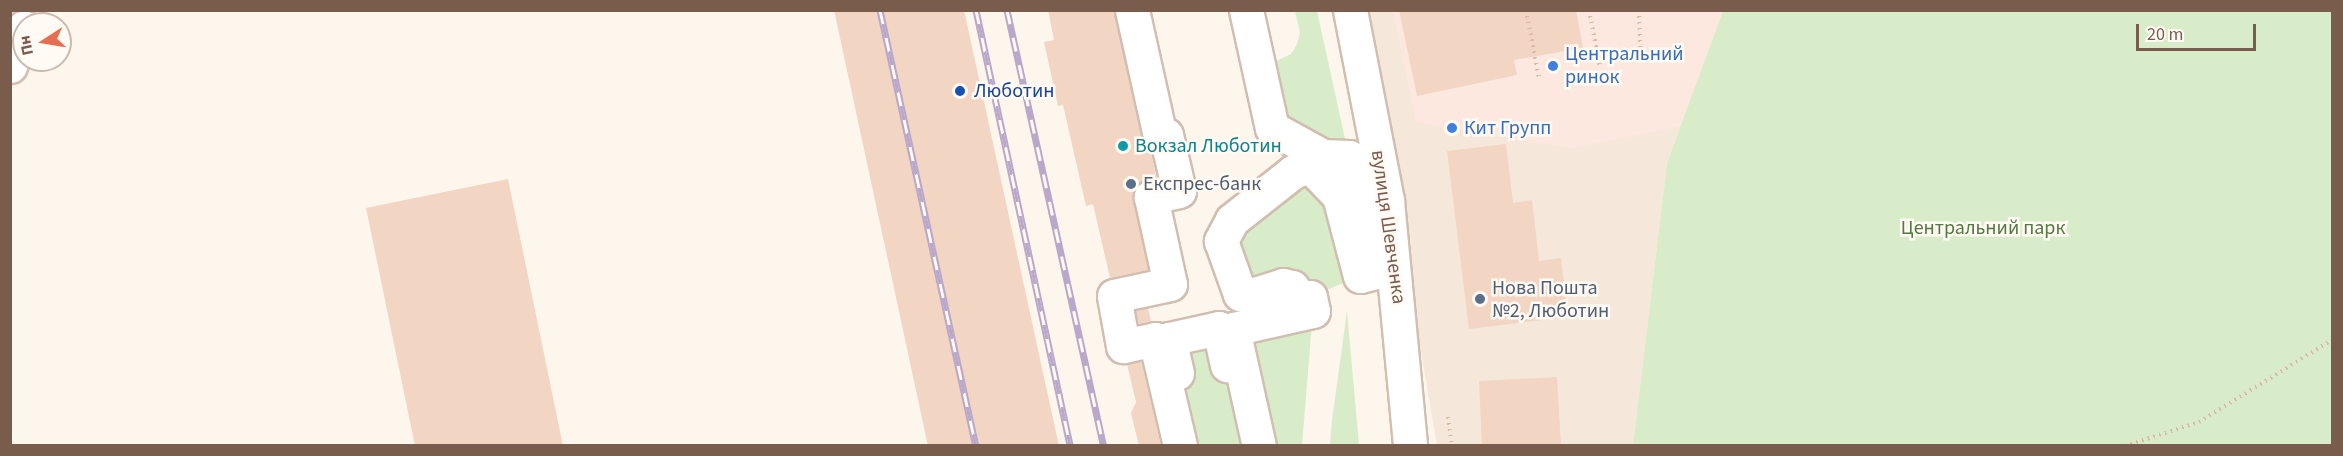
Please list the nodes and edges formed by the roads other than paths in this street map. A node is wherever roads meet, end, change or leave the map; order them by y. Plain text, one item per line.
1 (1132, 10) edge
2 (1245, 10) edge
3 (1350, 10) edge
4 (1180, 446) edge
5 (1192, 446) edge
6 (1244, 446) edge
7 (1259, 446) edge
8 (1410, 446) edge

1 - 4 street
2 - 7 street
3 - 8 street, вулиця Шевченка
5 - 6 street

